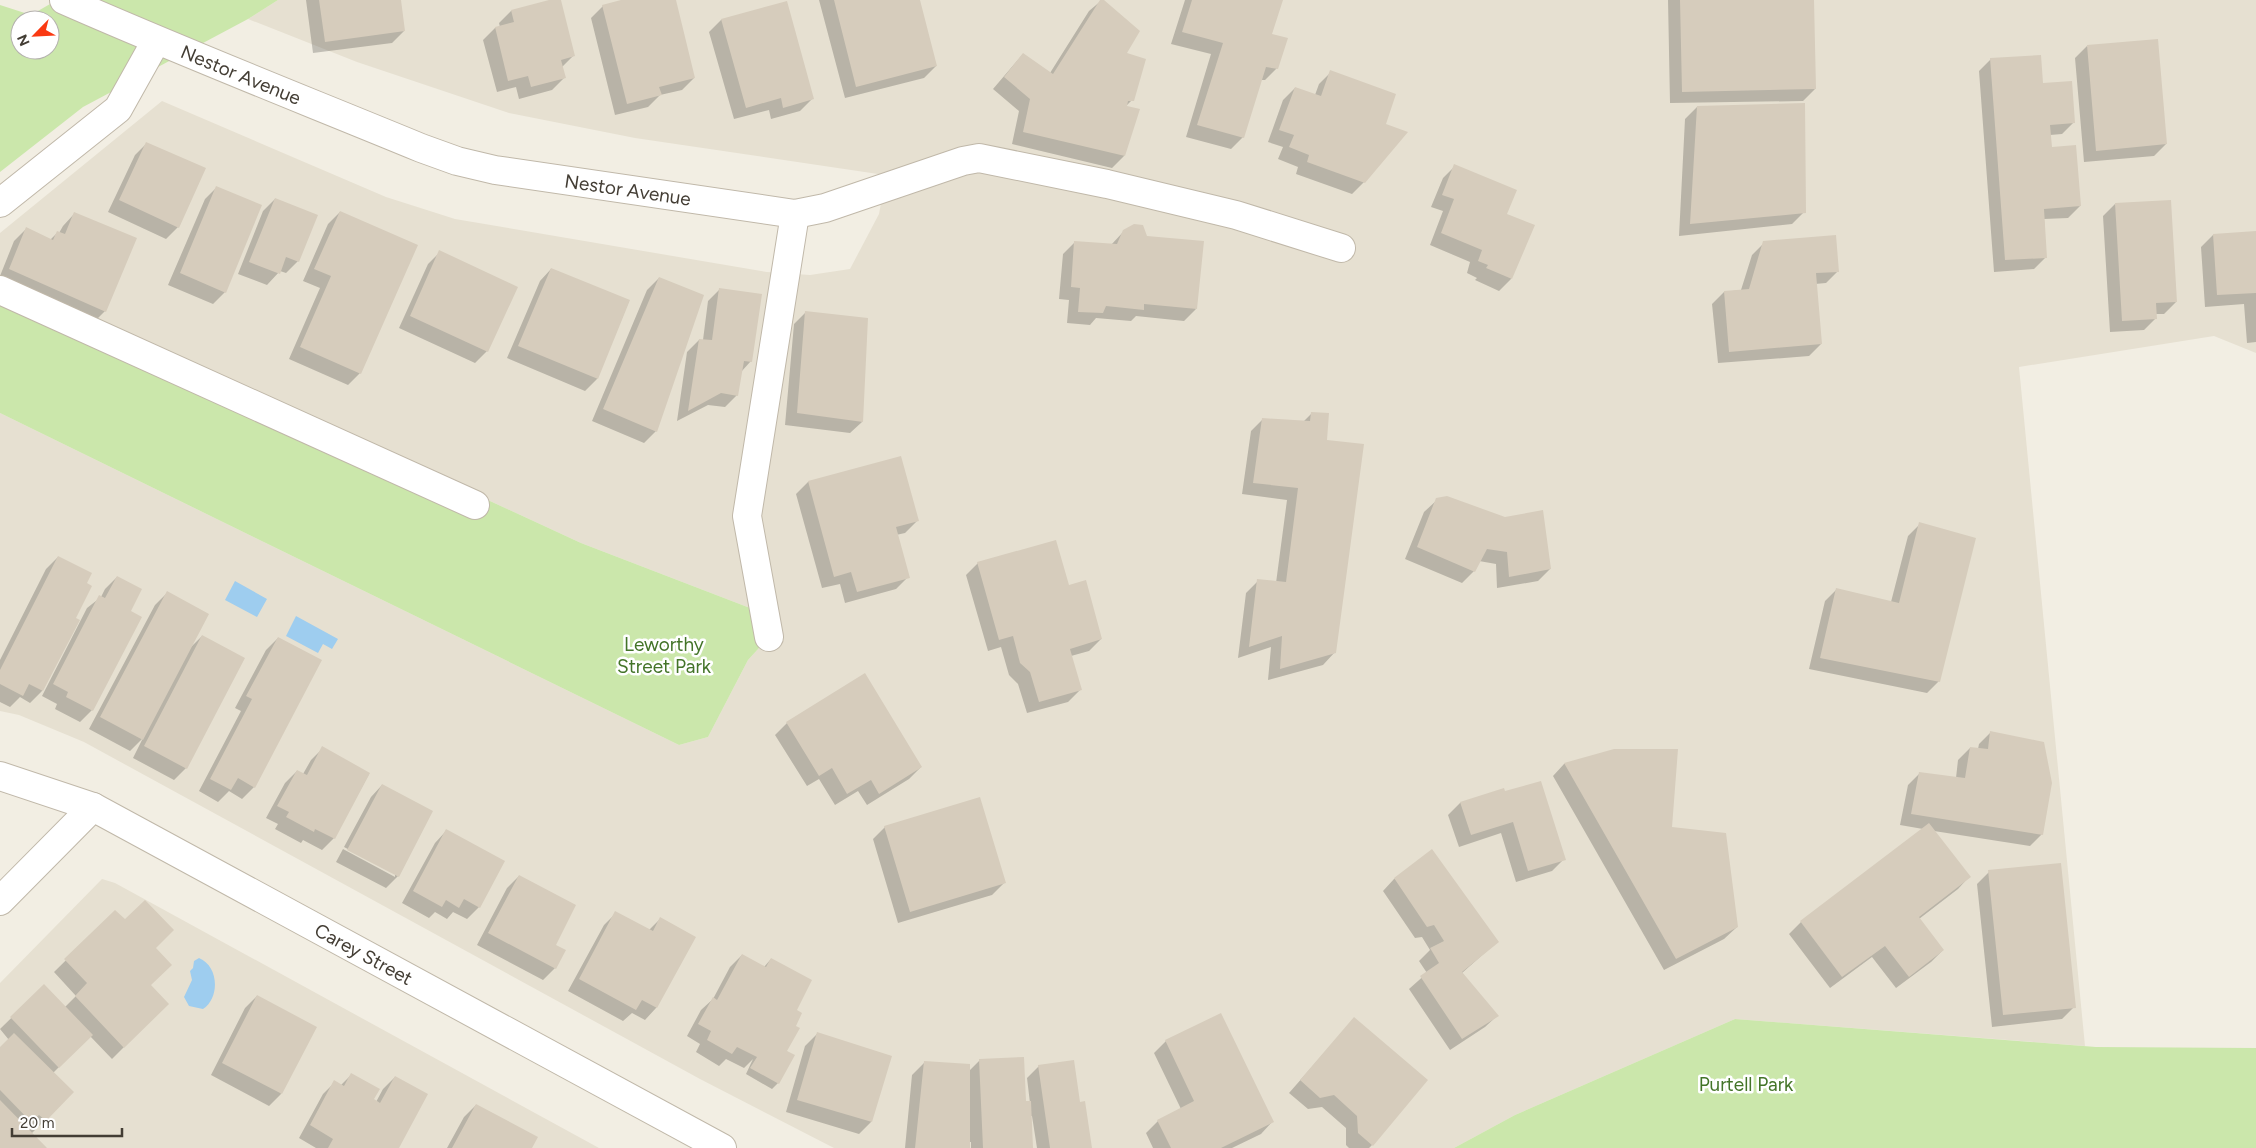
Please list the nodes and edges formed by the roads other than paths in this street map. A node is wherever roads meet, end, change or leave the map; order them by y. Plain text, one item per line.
1 (64, 0) edge
2 (156, 41) junction
3 (0, 203) edge
4 (795, 214) junction
5 (1340, 248) dead end
6 (0, 290) edge
7 (475, 504) dead end
8 (769, 637) dead end
9 (0, 776) edge
10 (93, 807) junction
11 (0, 901) edge
12 (722, 1148) edge

1 - 2 street, Nestor Avenue
2 - 3 street
2 - 4 street, Nestor Avenue
4 - 5 street, Nestor Avenue
4 - 8 street
6 - 7 street
9 - 10 street, Carey Street
10 - 11 street
10 - 12 street, Carey Street

